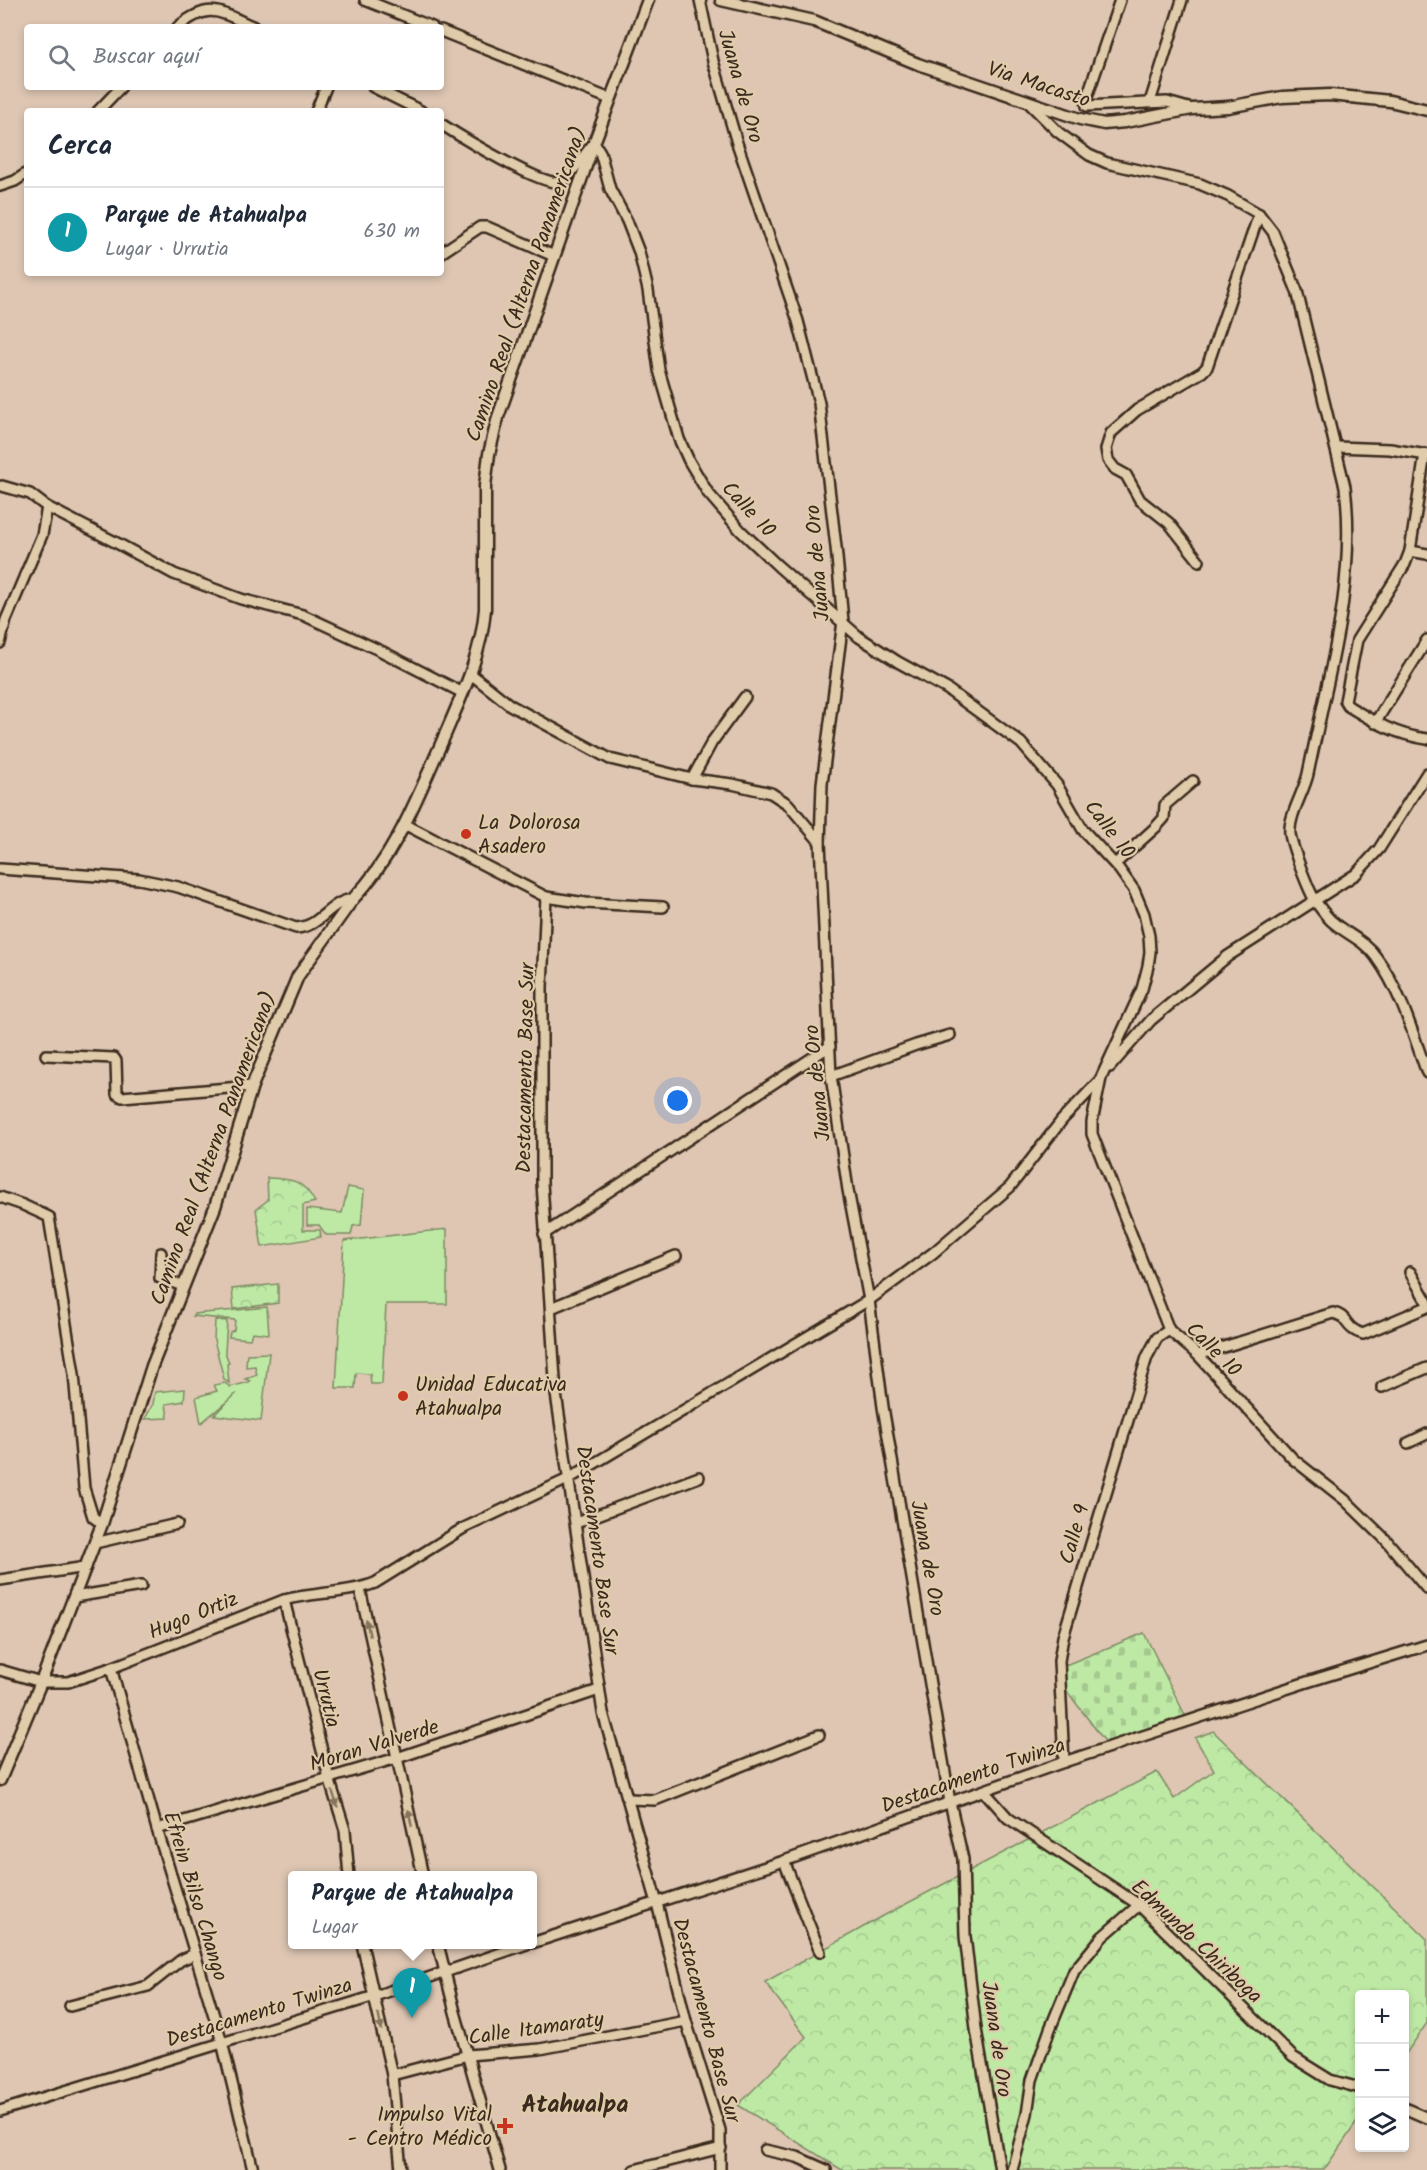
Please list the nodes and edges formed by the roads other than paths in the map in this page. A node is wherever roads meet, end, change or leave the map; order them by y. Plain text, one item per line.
1 (366, 0) edge
2 (648, 0) edge
3 (700, 0) edge
4 (720, 0) edge
5 (1120, 0) edge
6 (1182, 0) edge
7 (182, 24) edge
8 (247, 24) edge
9 (425, 24) edge
10 (444, 32) edge
11 (118, 90) edge
12 (325, 90) edge
13 (379, 90) edge
14 (610, 99) junction
15 (1150, 102) junction
16 (1029, 103) junction
17 (101, 108) edge
18 (317, 108) edge
19 (415, 108) edge
20 (1192, 109) junction
21 (1427, 110) edge
22 (444, 126) edge
23 (594, 143) junction
24 (24, 175) edge
25 (0, 186) edge
26 (1259, 214) junction
27 (444, 250) edge
28 (554, 256) junction
29 (1336, 447) junction
30 (1426, 454) edge
31 (2, 486) edge
32 (47, 507) junction
33 (1410, 551) junction
34 (1427, 554) edge
35 (1199, 561) dead end
36 (843, 621) junction
37 (1427, 640) edge
38 (0, 643) edge
39 (471, 674) junction
40 (463, 693) junction
41 (745, 697) dead end
42 (1375, 723) junction
43 (1427, 739) edge
44 (1427, 773) edge
45 (692, 779) junction
46 (1193, 781) dead end
47 (406, 825) junction
48 (820, 843) junction
49 (1114, 864) junction
50 (0, 869) edge
51 (546, 897) junction
52 (353, 898) junction
53 (1315, 901) junction
54 (663, 907) dead end
55 (950, 1035) dead end
56 (830, 1046) junction
57 (46, 1055) dead end
58 (1427, 1073) edge
59 (831, 1076) junction
60 (1101, 1078) junction
61 (252, 1086) junction
62 (0, 1197) edge
63 (544, 1234) junction
64 (161, 1253) dead end
65 (676, 1256) dead end
66 (1410, 1272) dead end
67 (183, 1286) junction
68 (869, 1299) junction
69 (1427, 1302) edge
70 (1427, 1307) edge
71 (551, 1308) junction
72 (1170, 1330) junction
73 (1198, 1355) junction
74 (1427, 1368) edge
75 (1382, 1387) dead end
76 (1427, 1434) edge
77 (1408, 1443) dead end
78 (699, 1477) dead end
79 (570, 1478) junction
80 (576, 1523) junction
81 (102, 1524) junction
82 (177, 1524) dead end
83 (95, 1543) junction
84 (86, 1567) junction
85 (0, 1580) edge
86 (141, 1586) dead end
87 (360, 1589) junction
88 (1427, 1589) edge
89 (74, 1597) junction
90 (284, 1600) junction
91 (1427, 1645) edge
92 (111, 1668) junction
93 (0, 1670) edge
94 (42, 1682) junction
95 (599, 1690) junction
96 (819, 1735) dead end
97 (397, 1758) junction
98 (1064, 1762) junction
99 (329, 1778) junction
100 (0, 1780) edge
101 (984, 1791) junction
102 (629, 1799) junction
103 (950, 1802) junction
104 (157, 1829) junction
105 (784, 1861) junction
106 (350, 1871) edge
107 (422, 1871) edge
108 (657, 1903) junction
109 (1139, 1905) junction
110 (537, 1941) edge
111 (363, 1949) edge
112 (439, 1949) edge
113 (512, 1949) edge
114 (820, 1953) dead end
115 (195, 1954) junction
116 (444, 1972) junction
117 (375, 1996) junction
118 (70, 2006) dead end
119 (686, 2021) junction
120 (222, 2042) junction
121 (468, 2055) junction
122 (392, 2075) junction
123 (1355, 2087) edge
124 (1409, 2110) edge
125 (0, 2111) edge
126 (1427, 2118) edge
127 (721, 2148) junction
128 (765, 2150) dead end
129 (253, 2170) edge
130 (401, 2170) edge
131 (500, 2170) edge
132 (634, 2170) edge
133 (720, 2170) edge
134 (826, 2170) edge
135 (1000, 2170) edge
136 (1012, 2170) edge

1 - 9 street
2 - 14 street, Camino Real (Alterna Panamericana)
3 - 36 street, Juana de Oro
4 - 16 street, Via Macasto
5 - 15 street
6 - 15 street
7 - 8 street
10 - 14 street
11 - 17 street
12 - 18 street
13 - 19 street
14 - 23 street, Camino Real (Alterna Panamericana)
15 - 20 street
16 - 20 street, Via Macasto
16 - 26 street
20 - 21 street, Via Macasto
22 - 23 street
23 - 28 street, Camino Real (Alterna Panamericana)
23 - 36 street, Calle 10
24 - 25 street
26 - 29 street
26 - 35 street
27 - 28 street
28 - 39 street, Camino Real (Alterna Panamericana)
29 - 30 street
29 - 53 street
30 - 33 street
31 - 32 street
32 - 38 street
32 - 40 street
33 - 34 street
33 - 42 street
36 - 48 street, Juana de Oro
36 - 49 street, Calle 10
37 - 42 street
39 - 40 street, Camino Real (Alterna Panamericana)
39 - 45 street
40 - 47 street, Camino Real (Alterna Panamericana)
41 - 45 street
42 - 43 street
44 - 53 street, Hugo Ortiz
45 - 48 street
46 - 49 street
47 - 51 street
47 - 52 street, Camino Real (Alterna Panamericana)
48 - 56 street, Juana de Oro
49 - 60 street, Calle 10
50 - 52 street
51 - 54 street
51 - 63 street, Destacamento Base Sur
52 - 61 street, Camino Real (Alterna Panamericana)
53 - 58 street
53 - 60 street, Hugo Ortiz
55 - 59 street
56 - 59 street, Juana de Oro
56 - 63 street
57 - 61 street
59 - 68 street, Juana de Oro
60 - 68 street, Hugo Ortiz
60 - 72 street, Calle 10
61 - 67 street, Camino Real (Alterna Panamericana)
62 - 81 street
63 - 71 street, Destacamento Base Sur
64 - 67 street
65 - 71 street
66 - 69 street
67 - 81 street, Camino Real (Alterna Panamericana)
68 - 79 street, Hugo Ortiz
68 - 103 street, Juana de Oro
70 - 73 street
71 - 79 street, Destacamento Base Sur
72 - 73 street, Calle 10
72 - 98 street, Calle 9
73 - 88 street, Calle 10
74 - 75 street
76 - 77 street
78 - 80 street
79 - 80 street, Destacamento Base Sur
79 - 87 street, Hugo Ortiz
80 - 95 street, Destacamento Base Sur
81 - 83 street, Camino Real (Alterna Panamericana)
82 - 83 street
83 - 84 street, Camino Real (Alterna Panamericana)
84 - 85 street
84 - 89 street, Camino Real (Alterna Panamericana)
86 - 89 street
87 - 90 street, Hugo Ortiz
97 -> 87 street
89 - 94 street, Camino Real (Alterna Panamericana)
90 - 92 street, Hugo Ortiz
90 - 99 street, Urrutia
91 - 98 street, Destacamento Twinza
92 - 94 street, Hugo Ortiz
92 - 104 street, Efrein Bilso Chango
93 - 94 street, Hugo Ortiz
94 - 100 street
95 - 97 street, Moran Valverde
95 - 102 street, Destacamento Base Sur
96 - 102 street
97 - 99 street, Moran Valverde
107 -> 97 street
98 - 101 street, Destacamento Twinza
99 - 104 street, Moran Valverde
99 -> 106 street, Urrutia
101 - 103 street, Destacamento Twinza
101 - 109 street, Edmundo Chiriboga
102 - 108 street, Destacamento Base Sur
103 - 105 street, Destacamento Twinza
103 - 135 street, Juana de Oro
104 - 115 street, Efrein Bilso Chango
105 - 108 street, Destacamento Twinza
105 - 114 street
108 - 110 street, Destacamento Twinza
108 - 119 street, Destacamento Base Sur
109 - 123 street, Edmundo Chiriboga
109 - 136 street
111 - 117 street
112 - 116 street
113 - 116 street, Destacamento Twinza
115 - 118 street
115 - 120 street, Efrein Bilso Chango
116 - 117 street, Destacamento Twinza
116 - 121 street
117 - 120 street, Destacamento Twinza
117 -> 122 street
119 - 121 street, Calle Itamaraty
119 - 127 street, Destacamento Base Sur
120 - 125 street, Destacamento Twinza
120 - 129 street, Efrein Bilso Chango
121 - 122 street, Calle Itamaraty
121 - 131 street
122 - 130 street
124 - 126 street
127 - 132 street
127 - 133 street, Destacamento Base Sur
128 - 134 street

